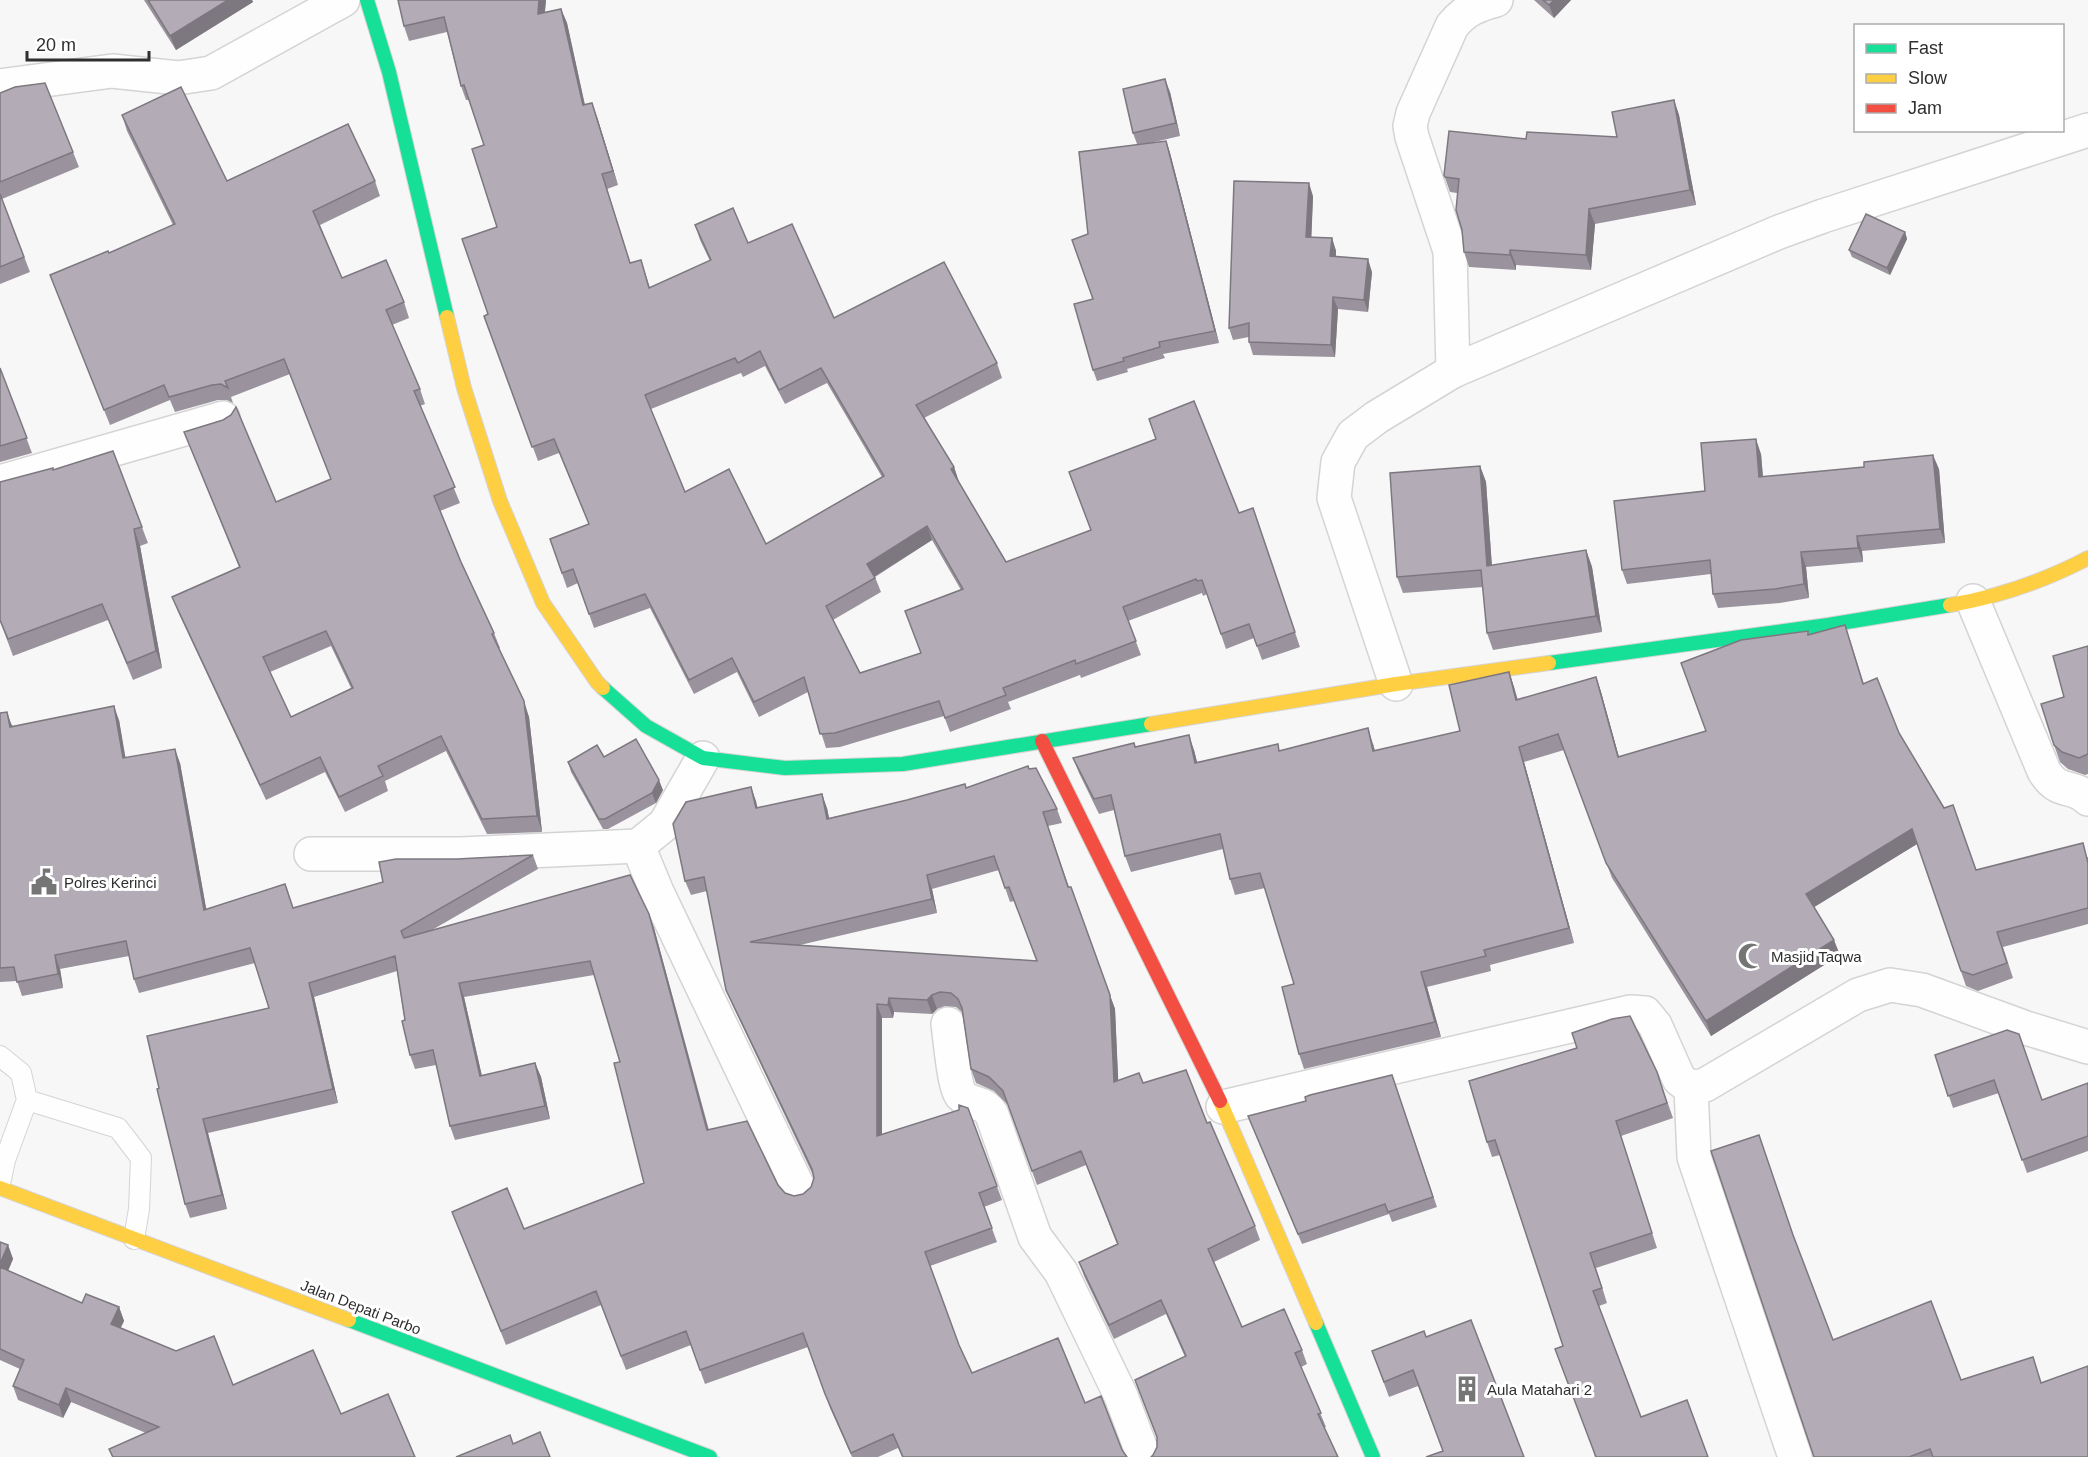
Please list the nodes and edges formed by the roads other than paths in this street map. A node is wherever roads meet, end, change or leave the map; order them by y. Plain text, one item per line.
1 (343, 0) edge
2 (367, 0) edge
3 (1496, 0) edge
4 (0, 87) edge
5 (2088, 130) edge
6 (1453, 371) junction
7 (223, 418) edge
8 (0, 482) edge
9 (2079, 569) edge
10 (1972, 601) junction
11 (1396, 684) junction
12 (1042, 741) junction
13 (703, 758) junction
14 (2088, 799) edge
15 (638, 846) junction
16 (311, 854) dead end
17 (948, 1024) dead end
18 (2088, 1047) edge
19 (0, 1056) edge
20 (1691, 1088) junction
21 (27, 1100) junction
22 (1223, 1107) junction
23 (0, 1184) edge
24 (0, 1188) edge
25 (800, 1191) dead end
26 (134, 1239) junction
27 (710, 1457) edge
28 (1144, 1457) edge
29 (1373, 1457) edge
30 (1795, 1457) edge

1 - 4 street
2 - 13 street
3 - 6 street
5 - 6 street
6 - 11 street
7 - 8 street
9 - 10 street
10 - 11 street
10 - 14 street
11 - 12 street
12 - 13 street
12 - 22 street
13 - 15 street
15 - 16 street
15 - 25 street
17 - 28 street
18 - 20 street
19 - 21 lane
20 - 22 street
20 - 30 street
21 - 23 lane
21 - 26 lane
22 - 29 street
24 - 26 street, Jalan Depati Parbo
26 - 27 street, Jalan Depati Parbo

